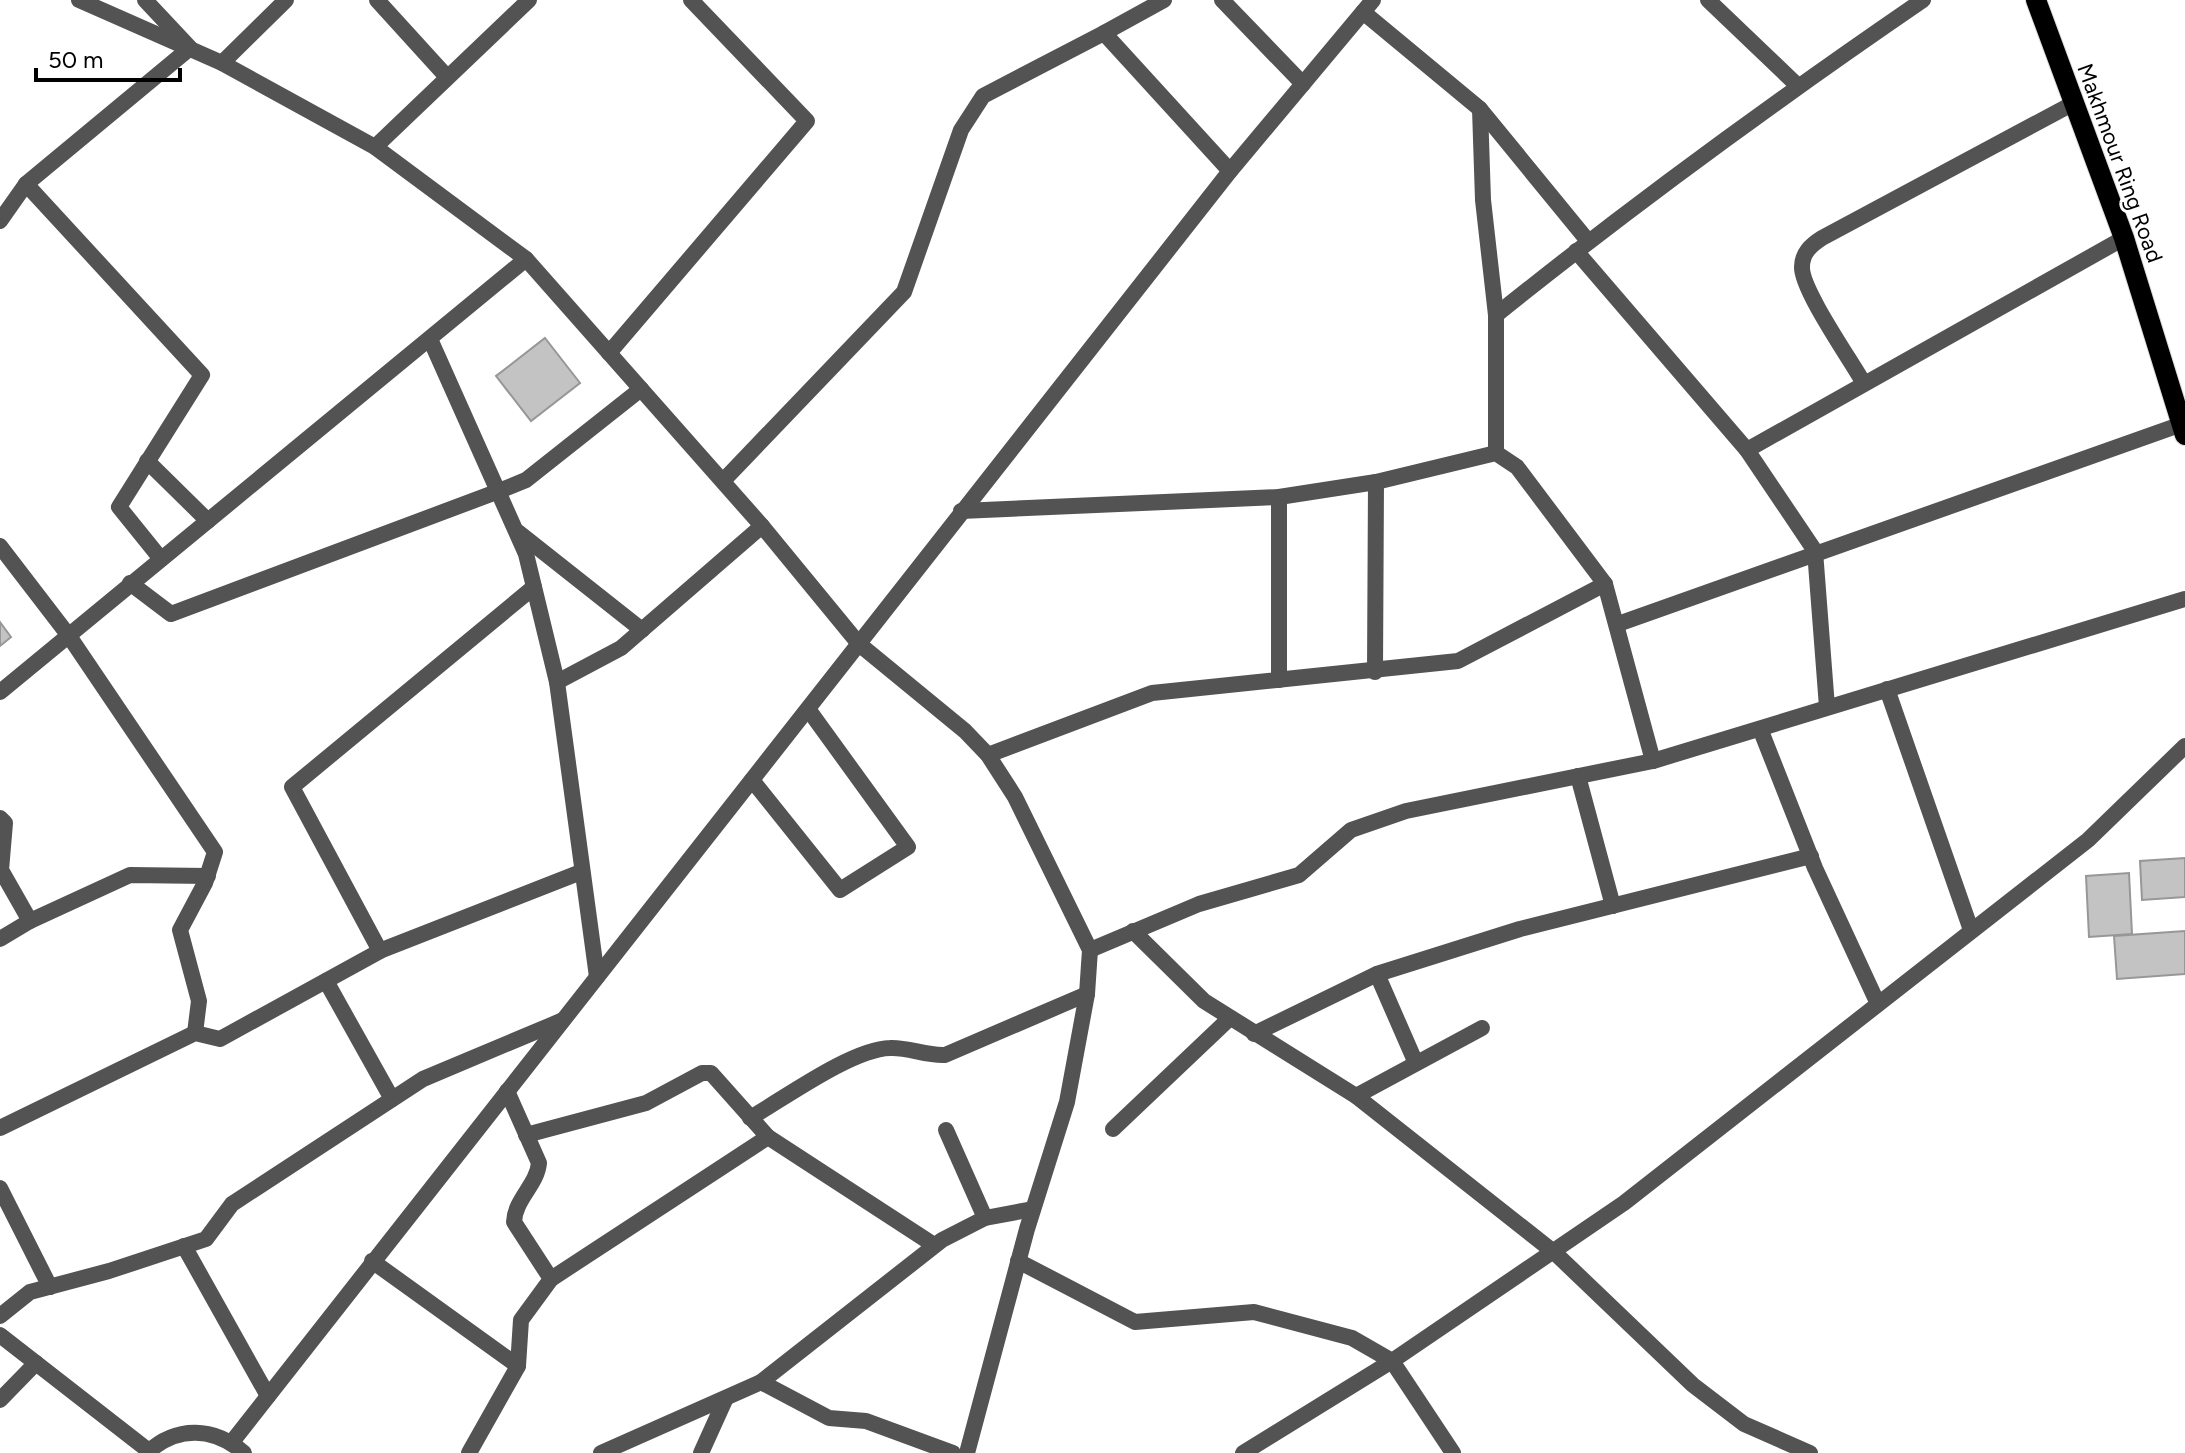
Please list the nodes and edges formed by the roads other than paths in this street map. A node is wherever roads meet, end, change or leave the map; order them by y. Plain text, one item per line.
1 (79, 0) edge
2 (145, 0) edge
3 (286, 0) edge
4 (377, 0) edge
5 (529, 0) edge
6 (691, 0) edge
7 (1164, 0) edge
8 (1222, 0) edge
9 (1708, 0) edge
10 (2036, 0) edge
11 (1914, 2) edge
12 (1368, 6) edge
13 (1104, 33) junction
14 (190, 48) junction
15 (222, 63) junction
16 (447, 77) junction
17 (1303, 84) junction
18 (1798, 86) junction
19 (2074, 103) junction
20 (1480, 109) junction
21 (375, 147) junction
22 (1230, 171) junction
23 (26, 184) junction
24 (0, 221) edge
25 (2124, 238) junction
26 (1582, 246) junction
27 (526, 259) junction
28 (1496, 315) junction
29 (430, 339) junction
30 (609, 353) junction
31 (1863, 382) junction
32 (641, 389) junction
33 (2184, 429) edge
34 (1747, 450) junction
35 (1496, 453) junction
36 (147, 461) junction
37 (723, 481) junction
38 (1376, 482) junction
39 (499, 491) junction
40 (1279, 497) junction
41 (961, 511) junction
42 (208, 521) junction
43 (762, 526) junction
44 (516, 530) junction
45 (0, 546) edge
46 (1815, 551) junction
47 (161, 559) junction
48 (130, 583) junction
49 (1605, 584) junction
50 (534, 587) junction
51 (2185, 599) edge
52 (1618, 624) junction
53 (642, 630) junction
54 (69, 636) junction
55 (859, 644) junction
56 (1375, 672) junction
57 (1279, 680) junction
58 (557, 682) junction
59 (1887, 689) junction
60 (0, 692) edge
61 (1827, 707) junction
62 (808, 709) junction
63 (1761, 731) junction
64 (2185, 746) edge
65 (988, 755) junction
66 (1653, 761) junction
67 (1578, 776) junction
68 (752, 780) junction
69 (0, 818) edge
70 (1811, 856) junction
71 (581, 872) junction
72 (208, 876) junction
73 (1613, 906) junction
74 (30, 921) junction
75 (1971, 930) junction
76 (1133, 931) junction
77 (0, 939) edge
78 (1090, 950) junction
79 (380, 951) junction
80 (1377, 974) junction
81 (597, 977) junction
82 (326, 981) junction
83 (1087, 994) junction
84 (1878, 1004) junction
85 (1230, 1018) junction
86 (563, 1020) junction
87 (1482, 1028) dead end
88 (195, 1033) junction
89 (1254, 1034) junction
90 (1415, 1061) junction
91 (507, 1091) junction
92 (1356, 1096) junction
93 (392, 1099) junction
94 (750, 1118) junction
95 (0, 1128) edge
96 (1113, 1129) dead end
97 (946, 1130) dead end
98 (526, 1135) junction
99 (768, 1137) junction
100 (0, 1188) edge
101 (1033, 1209) junction
102 (985, 1218) junction
103 (934, 1245) junction
104 (184, 1246) junction
105 (1555, 1253) junction
106 (372, 1261) junction
107 (1018, 1261) junction
108 (551, 1279) junction
109 (50, 1287) junction
110 (0, 1316) edge
111 (0, 1335) edge
112 (1392, 1361) junction
113 (36, 1363) junction
114 (518, 1366) junction
115 (761, 1382) junction
116 (268, 1396) junction
117 (0, 1400) edge
118 (725, 1400) junction
119 (1448, 1447) edge
120 (238, 1448) edge
121 (148, 1452) edge
122 (469, 1453) edge
123 (601, 1453) edge
124 (701, 1453) edge
125 (953, 1453) edge
126 (967, 1453) edge
127 (1243, 1453) edge
128 (1429, 1453) edge
129 (1810, 1453) edge

1 - 14 street
2 - 14 street
3 - 15 street
4 - 16 street
5 - 16 street
6 - 30 street
7 - 13 street
8 - 17 street
9 - 18 street
10 - 19 main road, Makhmour Ring Road
11 - 18 street
12 - 17 street
12 - 20 street
13 - 22 street
13 - 37 street
14 - 15 street
14 - 23 street
15 - 21 street
16 - 21 street
17 - 22 street
18 - 26 street
19 - 25 main road, Makhmour Ring Road
19 - 31 street
20 - 26 street
20 - 28 street
21 - 27 street
22 - 41 street
23 - 24 street
23 - 36 street
25 - 31 street
25 - 33 main road, Makhmour Ring Road
26 - 28 street
26 - 34 street
27 - 29 street
27 - 30 street
28 - 35 street
29 - 39 street
29 - 42 street
30 - 32 street
31 - 34 street
32 - 37 street
32 - 39 street
33 - 46 street
34 - 46 street
35 - 38 street
35 - 49 street
36 - 42 street
36 - 47 street
37 - 43 street
38 - 40 street
38 - 56 street
39 - 44 street
39 - 48 street
40 - 41 street
40 - 57 street
41 - 55 street
42 - 47 street
43 - 53 street
43 - 55 street
44 - 50 street
44 - 53 street
45 - 54 street
46 - 52 street
46 - 61 street
47 - 48 street
48 - 54 street
49 - 52 street
49 - 56 street
50 - 58 street
50 - 79 street
51 - 59 street
52 - 66 street
53 - 58 street
54 - 60 street
54 - 72 street
55 - 62 street
55 - 65 street
56 - 57 street
57 - 65 street
58 - 71 street
59 - 61 street
59 - 75 street
61 - 63 street
62 - 68 street
62 - 68 street
63 - 66 street
63 - 70 street
64 - 75 street
65 - 78 street
66 - 67 street
67 - 73 street
67 - 76 street
68 - 81 street
69 - 74 street
70 - 73 street
70 - 84 street
71 - 79 street
71 - 81 street
72 - 74 street
72 - 88 street
73 - 80 street
74 - 77 street
75 - 84 street
76 - 78 street
76 - 85 street
78 - 83 street
79 - 82 street
80 - 89 street
80 - 90 street
81 - 86 street
82 - 88 street
82 - 93 street
83 - 94 street
83 - 101 street
84 - 105 street
85 - 89 street
85 - 96 street
86 - 91 street
86 - 93 street
87 - 90 street
88 - 95 street
89 - 92 street
90 - 92 street
91 - 98 street
91 - 106 street
92 - 105 street
93 - 104 street
94 - 98 street
94 - 99 street
97 - 102 street
98 - 108 street
99 - 103 street
99 - 108 street
100 - 109 street
101 - 102 street
101 - 107 street
102 - 103 street
103 - 115 street
104 - 109 street
104 - 116 street
105 - 112 street
105 - 129 street
106 - 114 street
106 - 116 street
107 - 112 street
107 - 126 street
108 - 114 street
109 - 110 street
111 - 113 street
112 - 119 street
112 - 127 street
113 - 117 street
113 - 121 street
114 - 122 street
115 - 118 street
115 - 125 street
116 - 120 street
118 - 123 street
118 - 124 street
119 - 128 street
120 - 121 street

